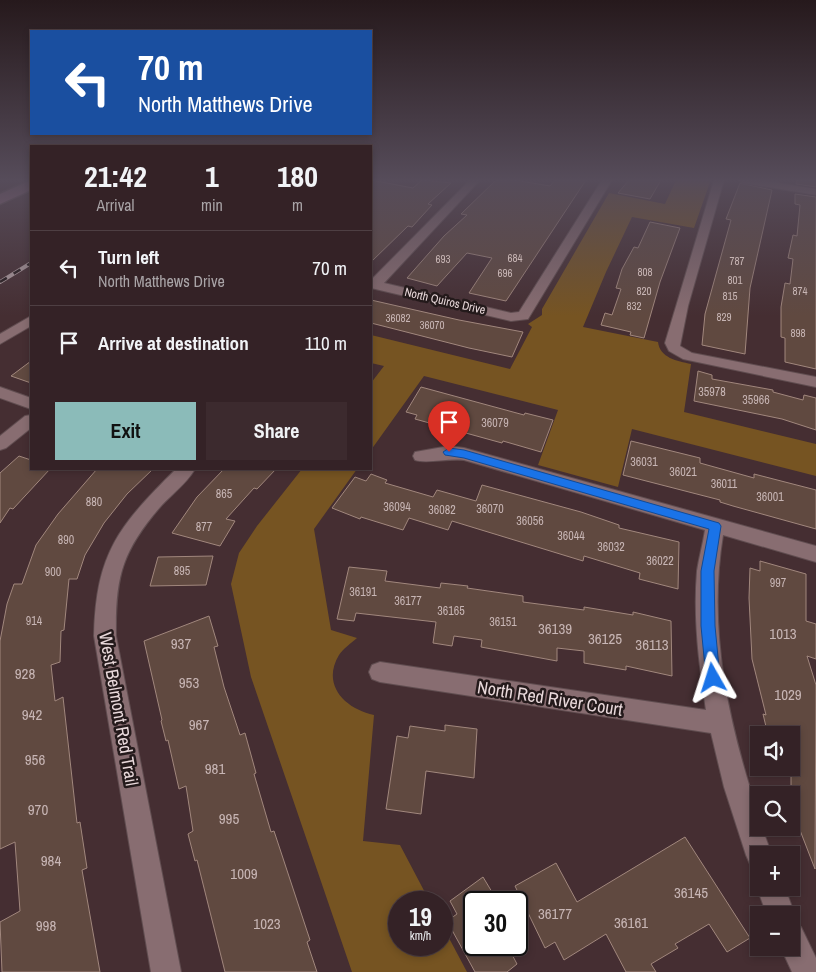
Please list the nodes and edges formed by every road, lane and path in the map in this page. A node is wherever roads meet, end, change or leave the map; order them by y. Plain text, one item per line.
1 (431, 225) edge
2 (580, 225) edge
3 (705, 225) edge
4 (373, 284) edge
5 (30, 321) edge
6 (0, 340) edge
7 (816, 382) edge
8 (0, 392) edge
9 (30, 404) edge
10 (30, 421) edge
11 (0, 444) edge
12 (421, 456) dead end
13 (185, 470) edge
14 (715, 526) junction
15 (816, 554) edge
16 (380, 672) dead end
17 (720, 723) junction
18 (756, 846) edge
19 (800, 956) edge
20 (166, 972) edge
21 (808, 972) edge

1 - 4 street
2 - 4 street, North Quiros Drive
3 - 7 street
5 - 6 street
8 - 9 street
10 - 11 street
12 - 14 street
13 - 20 street, West Belmont Red Trail
14 - 15 street
14 - 17 street
16 - 17 street, North Red River Court
17 - 18 street
19 - 21 street

